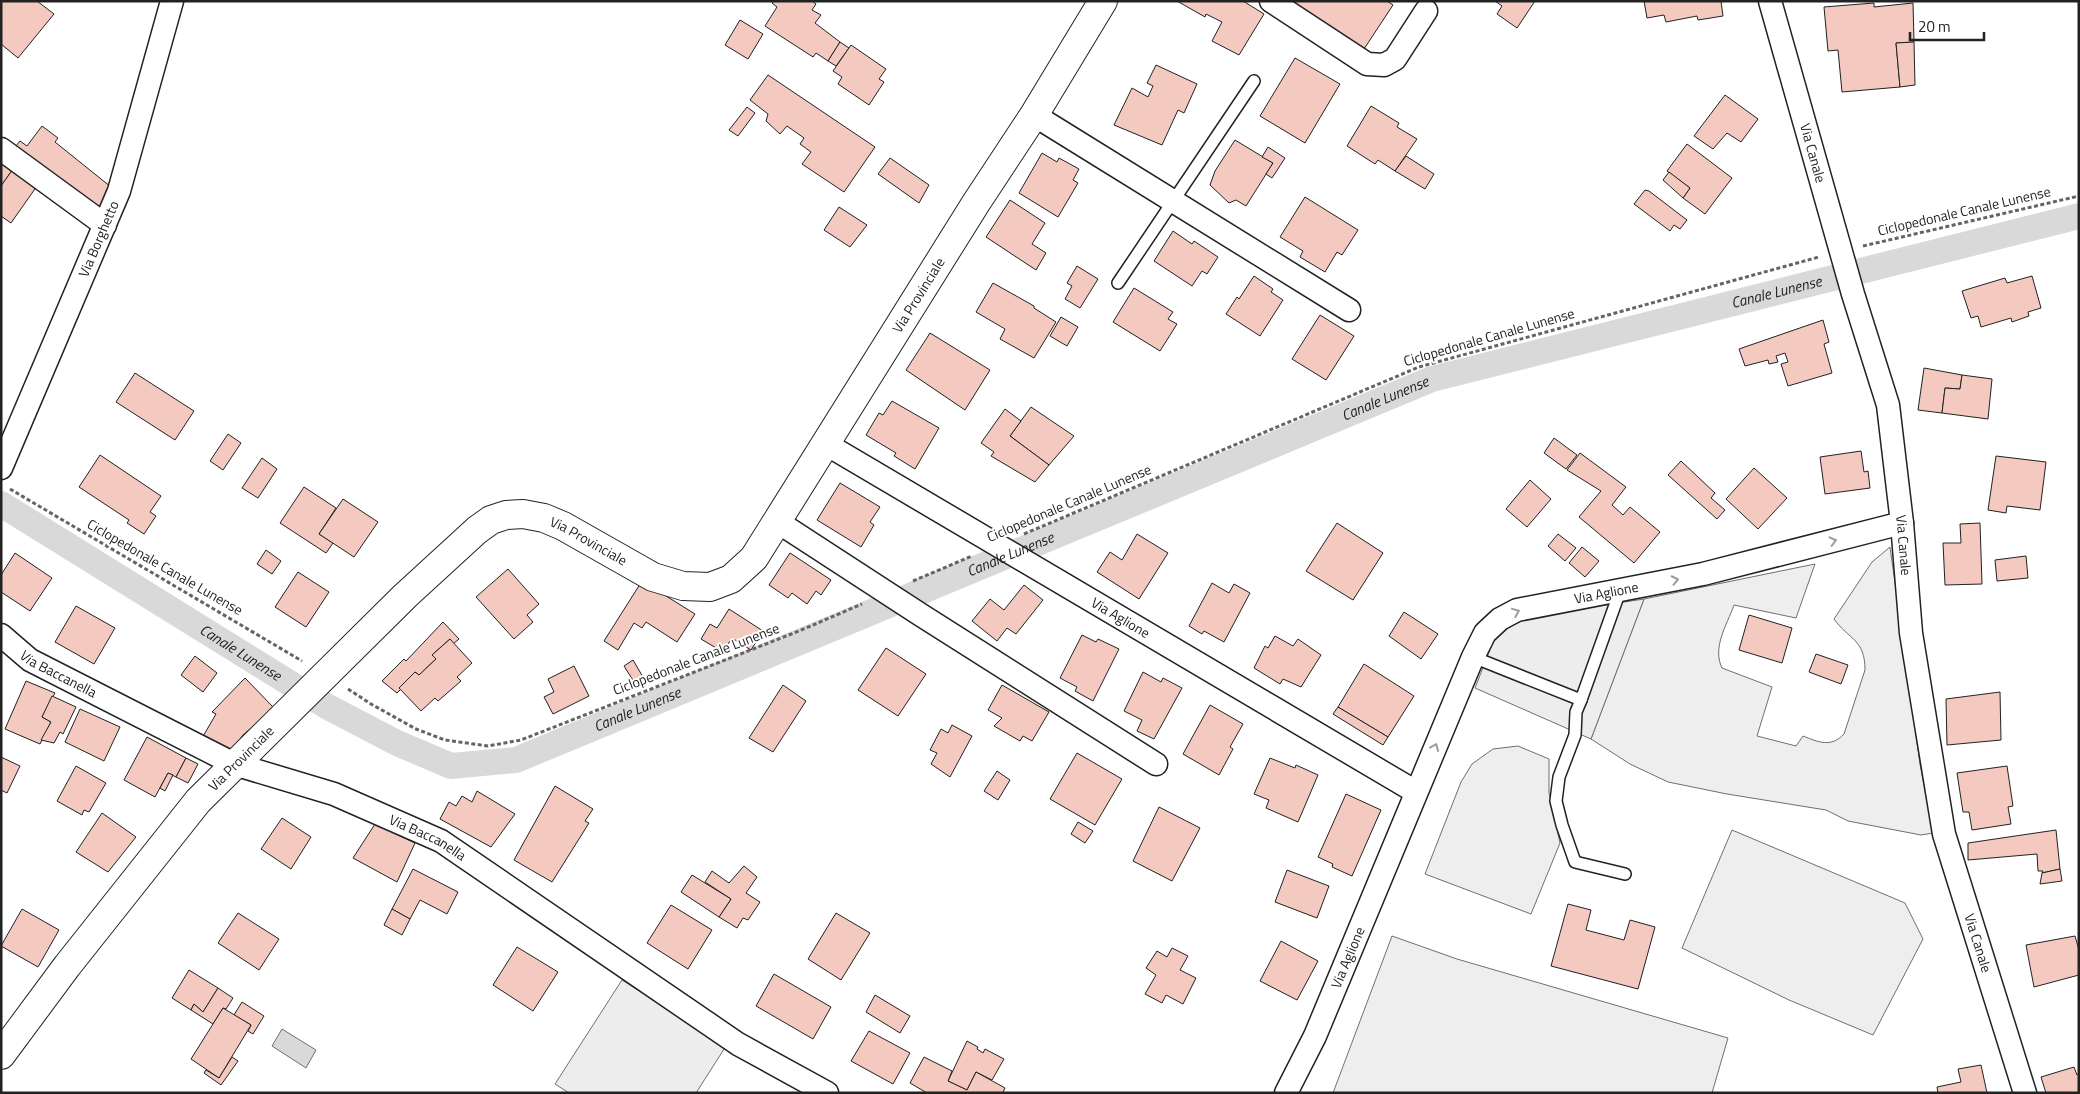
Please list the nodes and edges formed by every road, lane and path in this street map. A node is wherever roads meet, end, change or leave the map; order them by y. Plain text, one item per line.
1 (172, 1) edge
2 (1271, 1) edge
3 (1770, 1) edge
4 (1095, 4) edge
5 (1426, 11) dead end
6 (1254, 81) dead end
7 (1034, 115) junction
8 (1, 149) edge
9 (2079, 196) edge
10 (1173, 202) junction
11 (105, 225) junction
12 (1848, 253) junction
13 (1820, 257) dead end
14 (1118, 283) dead end
15 (1348, 310) dead end
16 (826, 444) junction
17 (4, 478) edge
18 (778, 522) junction
19 (1902, 524) junction
20 (1004, 547) junction
21 (1620, 591) junction
22 (888, 594) junction
23 (1, 635) edge
24 (1473, 657) junction
25 (321, 676) junction
26 (1581, 700) junction
27 (234, 764) junction
28 (1156, 764) dead end
29 (1416, 792) junction
30 (1625, 874) dead end
31 (1, 1055) edge
32 (827, 1093) edge
33 (1286, 1093) edge
34 (2025, 1093) edge

1 - 11 street, Via Borghetto
2 - 5 street
3 - 12 street, Via Canale
4 - 7 street, Via Provinciale
6 - 10 lane
7 - 10 street
7 - 16 street, Via Provinciale
8 - 11 street
9 - 12 path, Ciclopedonale Canale Lunense
10 - 14 lane
10 - 15 street
11 - 17 street, Via Borghetto
12 - 19 street, Via Canale
13 - 20 path, Ciclopedonale Canale Lunense
16 - 18 street, Via Provinciale
16 - 20 street, Via Aglione
17 - 25 path, Ciclopedonale Canale Lunense
18 - 22 street
18 - 25 street, Via Provinciale
21 -> 19 street, Via Aglione
19 - 34 street, Via Canale
20 - 22 path, Ciclopedonale Canale Lunense
20 - 29 street, Via Aglione
24 -> 21 street, Via Aglione
21 - 26 lane
22 - 25 path, Ciclopedonale Canale Lunense
22 - 28 street
23 - 27 street, Via Baccanella
24 - 26 lane
29 -> 24 street, Via Aglione
25 - 27 street, Via Provinciale
26 - 30 lane
27 - 31 street, Via Provinciale
27 - 32 street, Via Baccanella
29 - 33 street, Via Aglione

